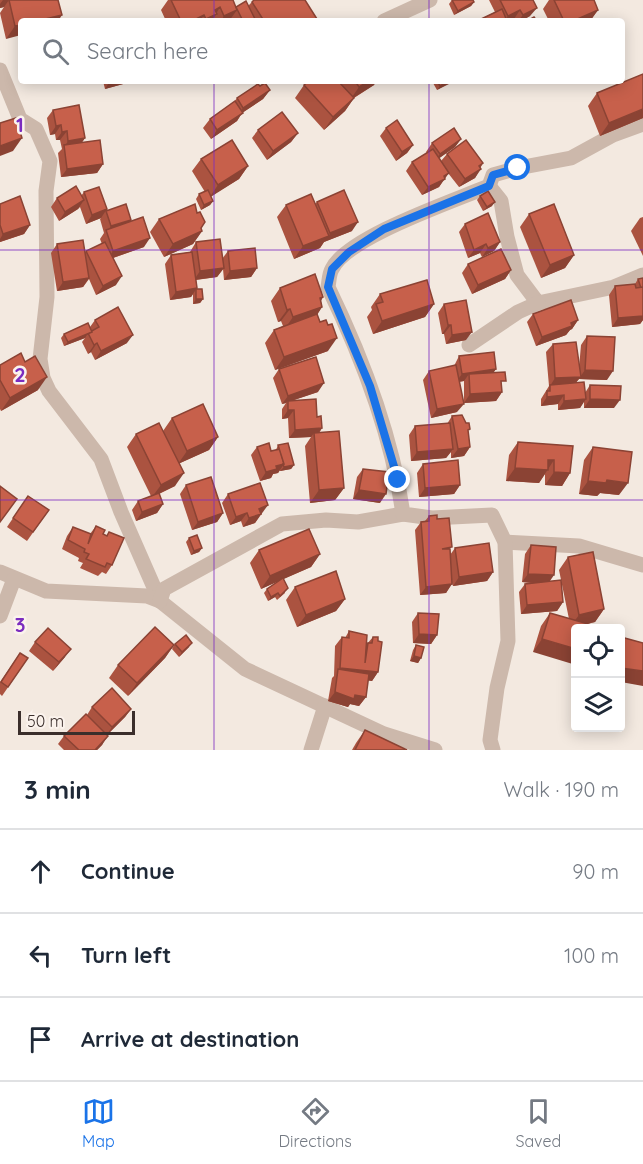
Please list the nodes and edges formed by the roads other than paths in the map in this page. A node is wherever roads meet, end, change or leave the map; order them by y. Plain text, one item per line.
1 (430, 0) edge
2 (391, 18) edge
3 (0, 70) edge
4 (643, 124) edge
5 (489, 186) junction
6 (643, 274) edge
7 (538, 303) junction
8 (469, 345) dead end
9 (403, 514) junction
10 (505, 542) junction
11 (643, 565) edge
12 (7, 575) edge
13 (160, 601) junction
14 (0, 616) edge
15 (325, 706) junction
16 (311, 750) edge
17 (435, 750) edge
18 (493, 750) edge

1 - 2 street
3 - 13 street
4 - 5 street
5 - 7 street
5 - 9 street
6 - 7 street
7 - 8 street
9 - 10 street
9 - 13 street
10 - 11 street
10 - 18 street
12 - 13 street
12 - 14 street
13 - 15 street
15 - 16 street
15 - 17 street

